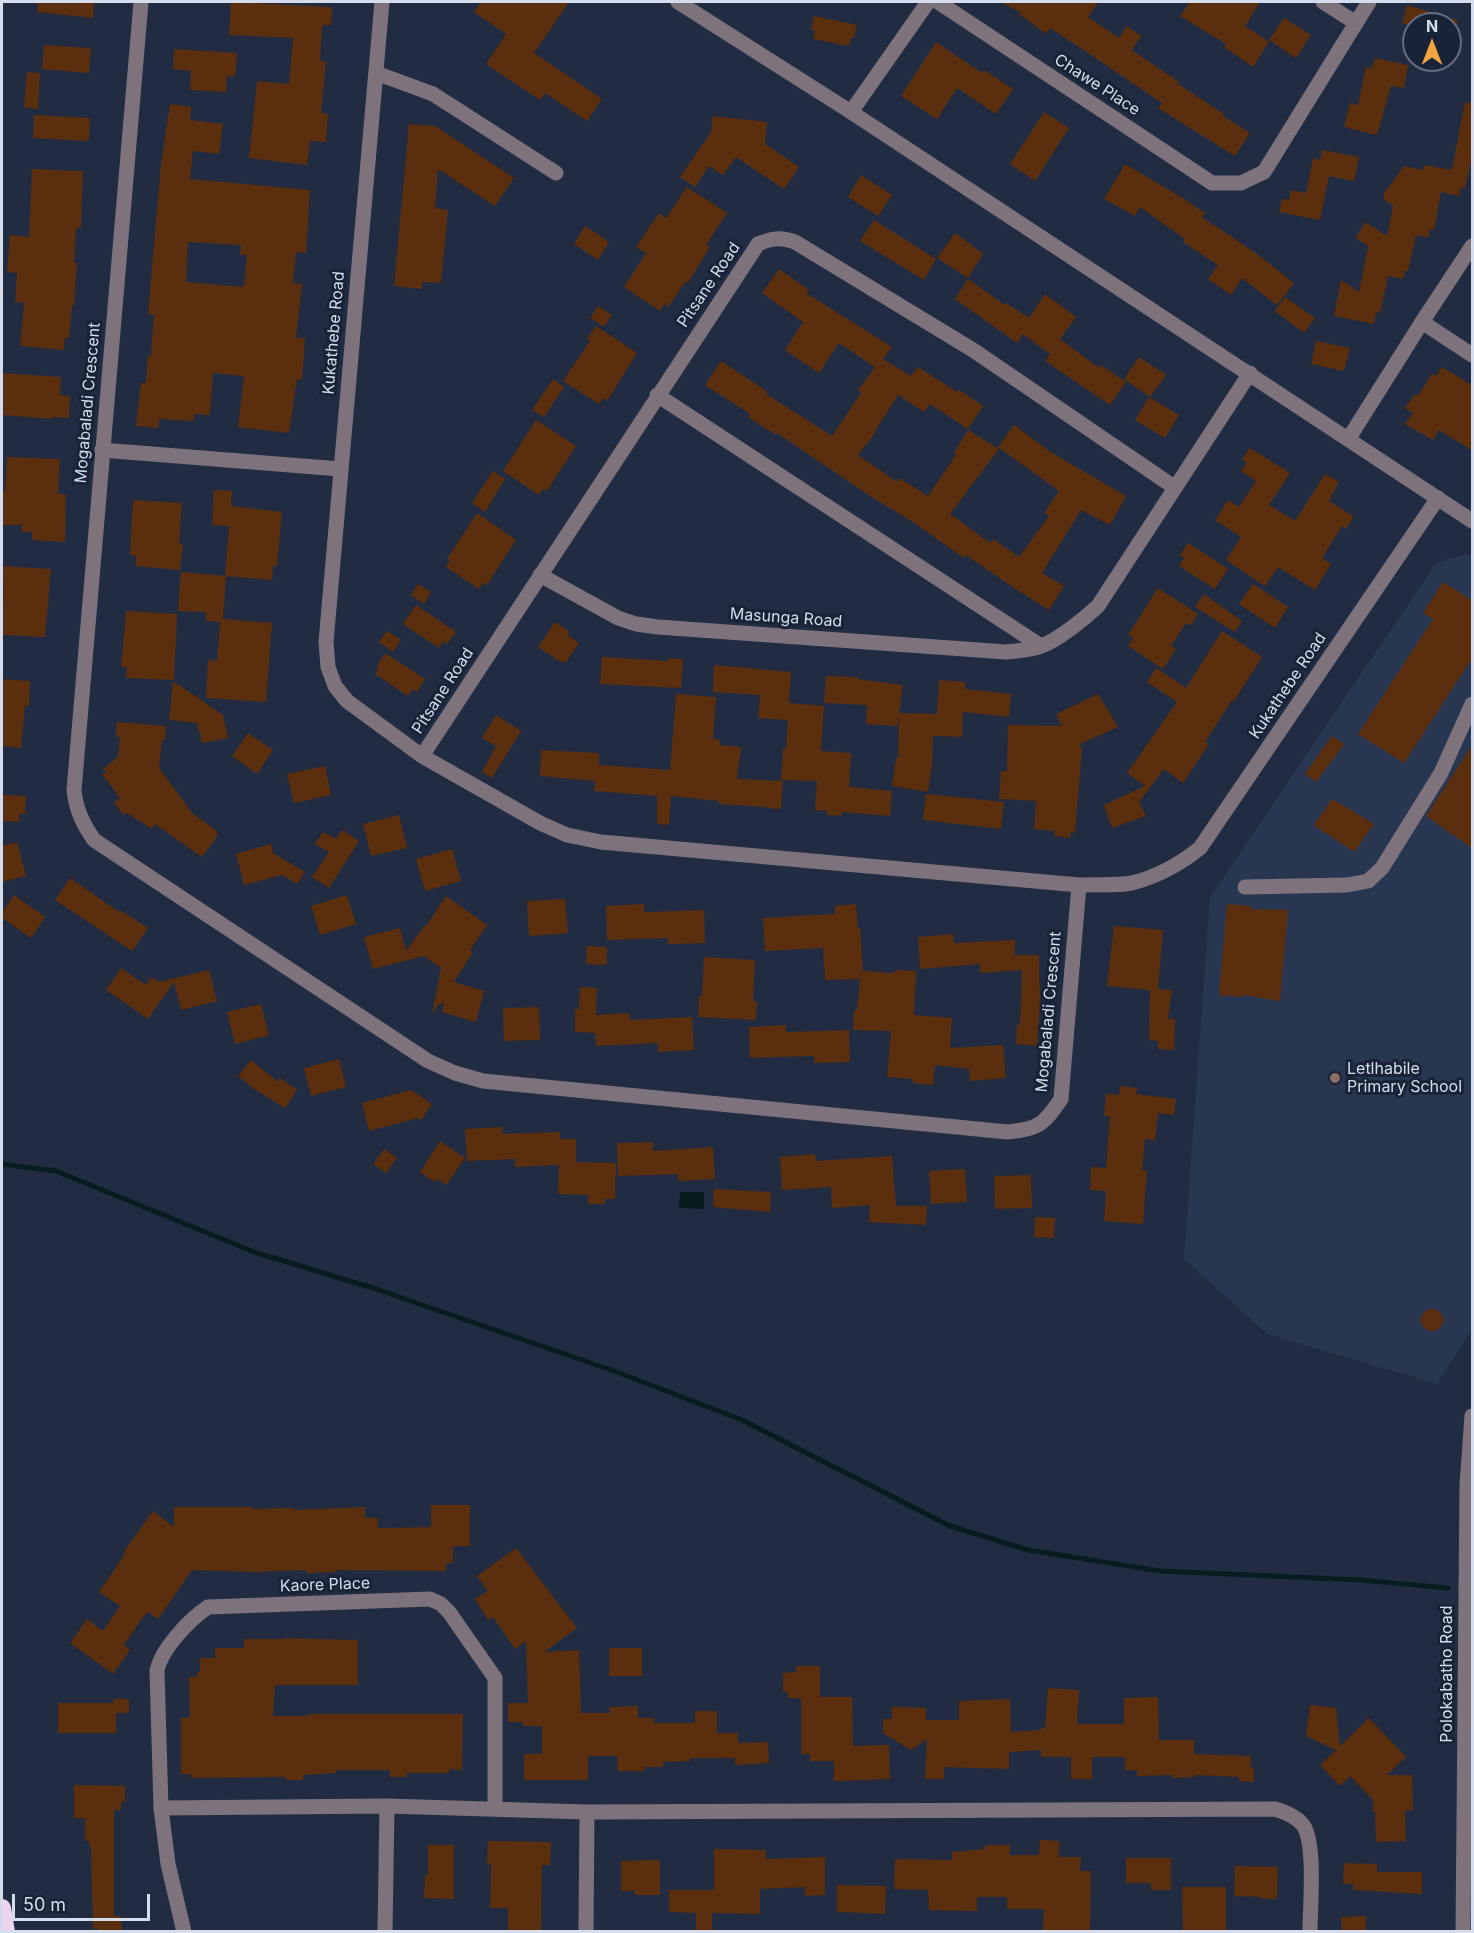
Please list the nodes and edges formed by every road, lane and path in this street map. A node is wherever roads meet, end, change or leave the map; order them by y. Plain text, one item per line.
1 (141, 2) edge
2 (382, 2) edge
3 (678, 2) edge
4 (928, 2) edge
5 (938, 2) edge
6 (1323, 2) edge
7 (1369, 2) edge
8 (1356, 23) junction
9 (376, 73) junction
10 (851, 112) junction
11 (556, 173) dead end
12 (1473, 246) edge
13 (1422, 322) junction
14 (1473, 355) edge
15 (1250, 373) junction
16 (657, 395) junction
17 (1349, 438) junction
18 (102, 450) junction
19 (340, 469) junction
20 (1174, 487) junction
21 (1438, 498) junction
22 (1473, 521) edge
23 (540, 575) junction
24 (1041, 646) junction
25 (1473, 704) edge
26 (422, 756) junction
27 (1078, 885) junction
28 (1245, 887) dead end
29 (1473, 1416) edge
30 (387, 1806) junction
31 (161, 1808) junction
32 (495, 1808) junction
33 (587, 1812) junction
34 (2, 1908) edge
35 (6, 1932) edge
36 (184, 1932) edge
37 (386, 1932) edge
38 (586, 1932) edge
39 (1310, 1932) edge
40 (1463, 1932) edge

1 - 18 street, Mogabaladi Crescent
2 - 9 street, Kukathebe Road
3 - 10 street
4 - 10 street
5 - 8 street, Chawe Place
6 - 8 street
7 - 8 street
9 - 11 street
9 - 19 street, Kukathebe Road
10 - 15 street
12 - 13 street
13 - 14 street
13 - 17 street
15 - 17 street
15 - 20 street
16 - 20 street, Pitsane Road
16 - 23 street, Pitsane Road
16 - 24 street
17 - 21 street
18 - 19 street
18 - 27 street, Mogabaladi Crescent
19 - 26 street, Kukathebe Road
20 - 24 street
21 - 22 street
21 - 27 street, Kukathebe Road
23 - 24 street, Masunga Road
23 - 26 street, Pitsane Road
25 - 28 street
26 - 27 street, Kukathebe Road
29 - 40 street, Polokabatho Road
30 - 31 street
30 - 32 street
30 - 37 street
31 - 32 street, Kaore Place
31 - 36 street, Kaore Place
32 - 33 street
33 - 38 street
33 - 39 street
34 - 35 highway

